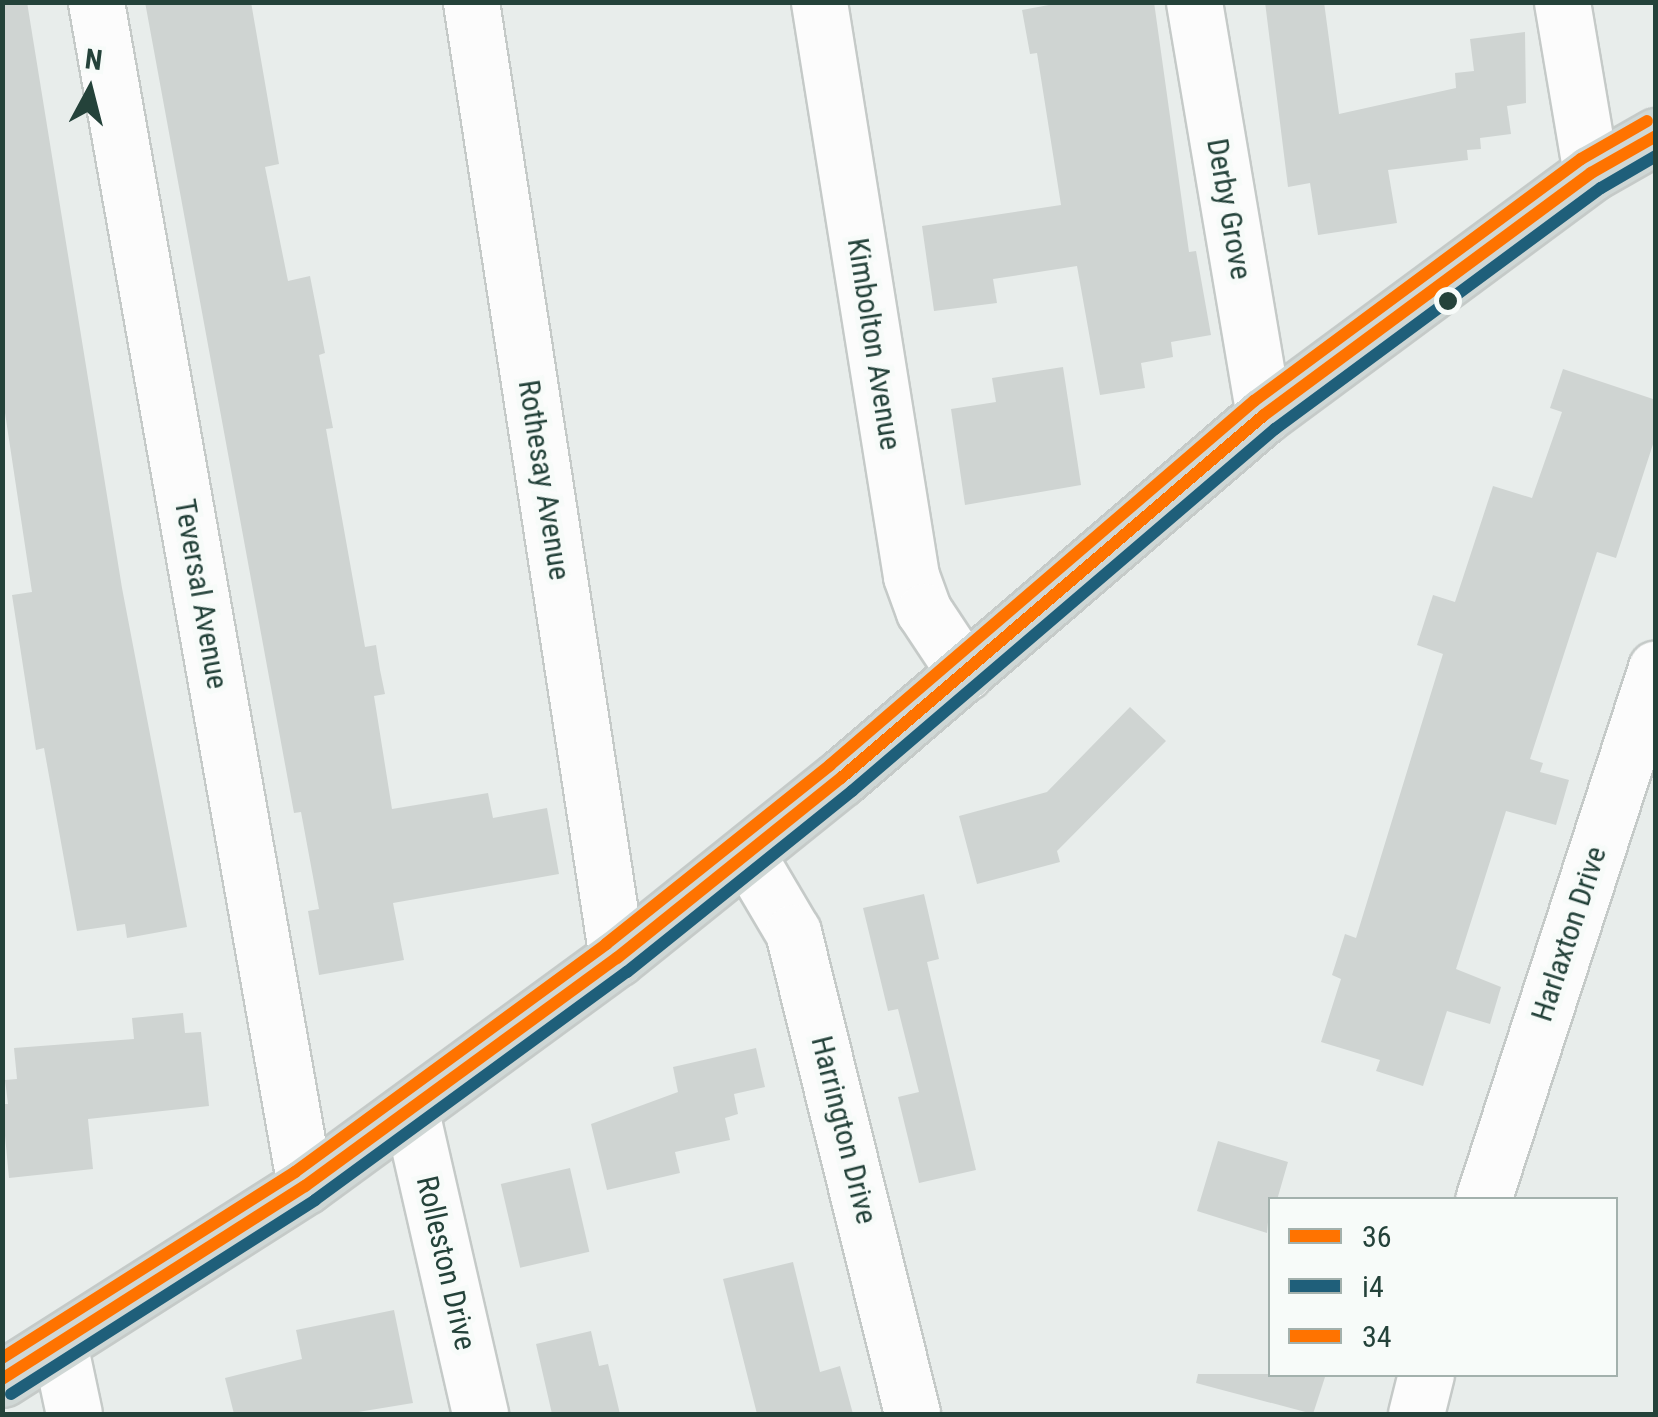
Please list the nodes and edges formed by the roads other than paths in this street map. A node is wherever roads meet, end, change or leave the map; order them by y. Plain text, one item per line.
1 (96, 2) edge
2 (470, 2) edge
3 (820, 2) edge
4 (1194, 2) edge
5 (1562, 2) edge
6 (1656, 136) edge
7 (1591, 173) junction
8 (1264, 415) junction
9 (1656, 668) edge
10 (964, 672) junction
11 (748, 856) junction
12 (617, 958) junction
13 (411, 1112) junction
14 (305, 1186) junction
15 (1484, 1197) edge
16 (60, 1348) junction
17 (1425, 1377) edge
18 (2, 1379) edge
19 (74, 1414) edge
20 (480, 1414) edge
21 (912, 1414) edge
22 (1416, 1414) edge

1 - 14 street, Teversal Avenue
2 - 12 street, Rothesay Avenue
3 - 10 street, Kimbolton Avenue
4 - 8 street, Derby Grove
5 - 7 street
6 - 7 main road
7 - 8 main road
8 - 10 main road
9 - 15 street, Harlaxton Drive
10 - 11 main road
11 - 12 main road
11 - 21 street, Harrington Drive
12 - 13 main road
13 - 14 main road
13 - 20 street, Rolleston Drive
14 - 16 main road
16 - 18 main road
16 - 19 street
17 - 22 street

